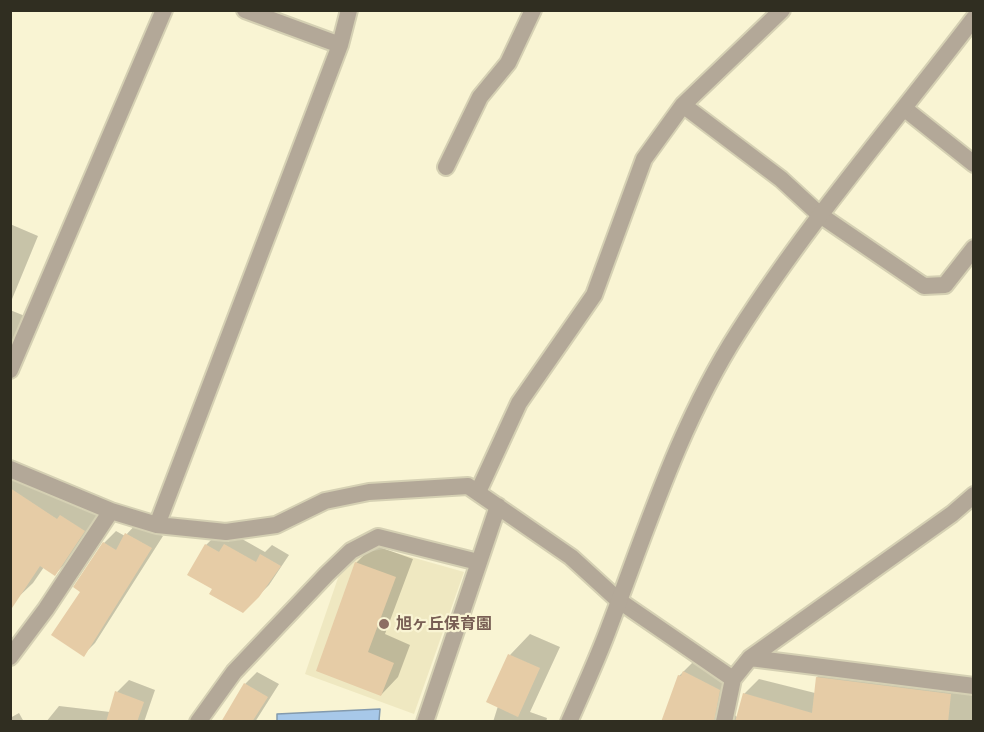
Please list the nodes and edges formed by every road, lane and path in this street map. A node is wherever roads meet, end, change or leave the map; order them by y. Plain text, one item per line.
1 (165, 10) edge
2 (245, 10) edge
3 (349, 10) edge
4 (533, 10) edge
5 (782, 10) edge
6 (974, 18) edge
7 (340, 45) junction
8 (683, 105) junction
9 (905, 109) junction
10 (974, 164) edge
11 (447, 167) dead end
12 (819, 215) junction
13 (974, 248) edge
14 (10, 370) edge
15 (10, 469) edge
16 (478, 492) junction
17 (974, 495) edge
18 (498, 506) junction
19 (111, 511) junction
20 (952, 514) junction
21 (974, 515) edge
22 (157, 525) junction
23 (478, 562) junction
24 (618, 600) junction
25 (10, 657) edge
26 (750, 658) junction
27 (733, 679) junction
28 (974, 686) edge
29 (198, 722) edge
30 (426, 722) edge
31 (569, 722) edge
32 (724, 722) edge

1 - 14 street
2 - 7 street
3 - 7 street
4 - 11 street
5 - 8 street
6 - 9 street
7 - 22 street
8 - 12 street
8 - 16 street
9 - 10 street
9 - 12 street
12 - 13 street
12 - 24 street
15 - 19 street
16 - 18 street
16 - 22 street
17 - 20 street
18 - 23 street
18 - 24 street
19 - 22 street
19 - 25 street
20 - 21 street
20 - 26 street
23 - 29 street
23 - 30 street
24 - 27 street
24 - 31 street
26 - 27 street
26 - 28 street
27 - 32 street

